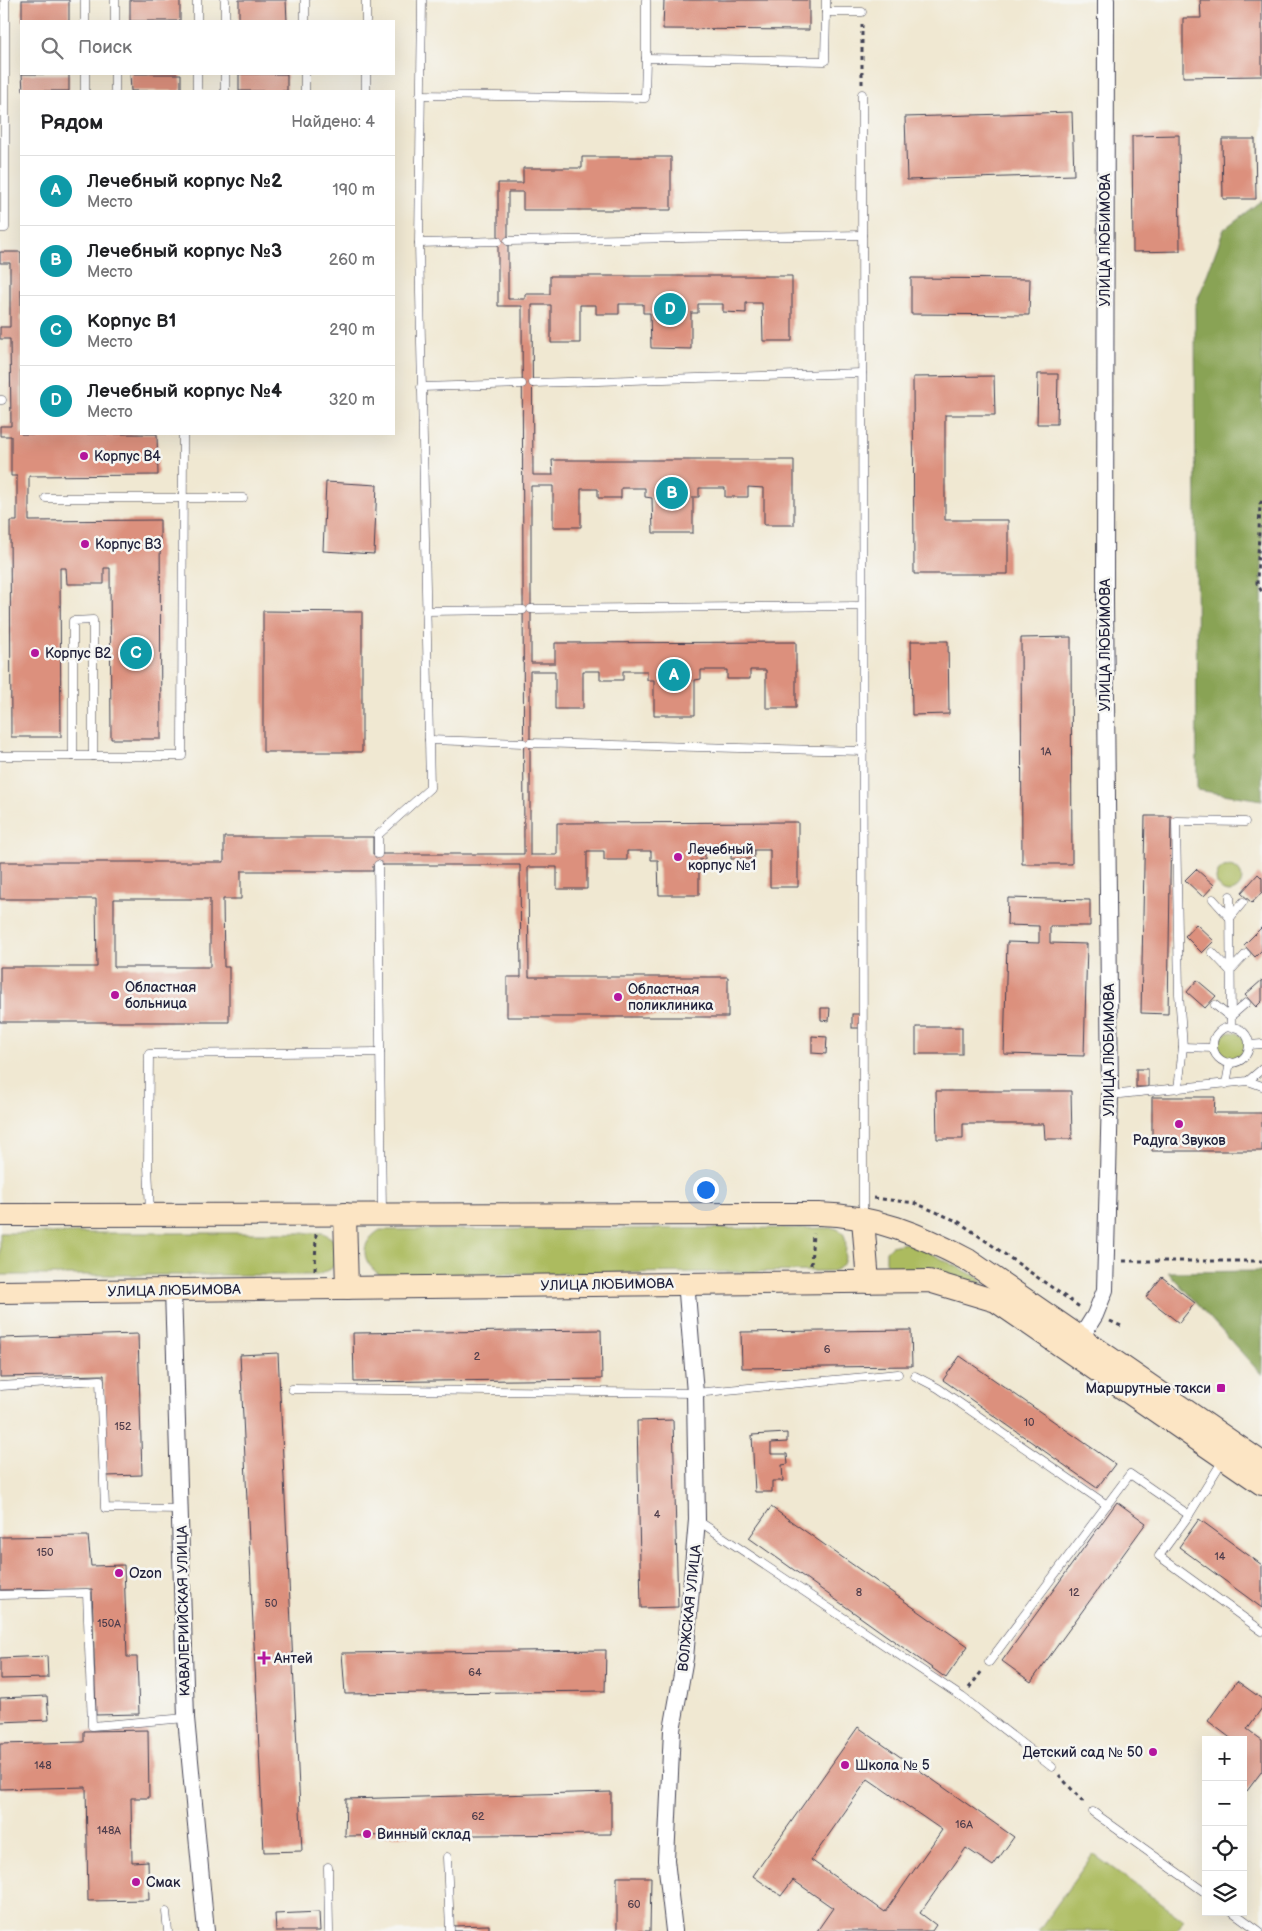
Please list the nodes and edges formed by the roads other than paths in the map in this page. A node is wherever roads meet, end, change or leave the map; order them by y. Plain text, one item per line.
1 (5, 0) edge
2 (85, 0) edge
3 (115, 0) edge
4 (197, 0) edge
5 (225, 0) edge
6 (305, 0) edge
7 (366, 0) edge
8 (422, 0) edge
9 (646, 0) edge
10 (826, 0) edge
11 (1106, 0) edge
12 (826, 12) junction
13 (862, 12) road end
14 (85, 20) edge
15 (115, 20) edge
16 (197, 20) edge
17 (225, 20) edge
18 (305, 20) edge
19 (366, 20) edge
20 (646, 58) junction
21 (85, 75) edge
22 (115, 75) edge
23 (196, 75) edge
24 (225, 75) edge
25 (305, 75) edge
26 (366, 75) edge
27 (85, 90) edge
28 (115, 90) edge
29 (196, 90) edge
30 (225, 90) edge
31 (305, 90) edge
32 (366, 90) edge
33 (862, 94) road end
34 (420, 95) junction
35 (0, 228) edge
36 (862, 235) junction
37 (498, 241) dead end
38 (508, 241) dead end
39 (419, 243) junction
40 (862, 373) junction
41 (533, 383) dead end
42 (522, 384) dead end
43 (420, 387) junction
44 (182, 435) edge
45 (46, 498) dead end
46 (182, 498) junction
47 (243, 498) dead end
48 (862, 606) junction
49 (426, 611) junction
50 (429, 740) junction
51 (862, 751) junction
52 (0, 756) edge
53 (73, 756) junction
54 (93, 756) junction
55 (1244, 822) dead end
56 (378, 854) dead end
57 (378, 866) dead end
58 (1230, 896) dead end
59 (1213, 899) dead end
60 (1243, 902) dead end
61 (1230, 918) junction
62 (1212, 952) dead end
63 (1246, 954) dead end
64 (1230, 971) junction
65 (1246, 1003) dead end
66 (1215, 1005) dead end
67 (1230, 1017) junction
68 (1231, 1028) junction
69 (1262, 1044) edge
70 (1250, 1045) junction
71 (1183, 1046) junction
72 (1213, 1048) junction
73 (380, 1052) junction
74 (1230, 1062) junction
75 (1262, 1069) edge
76 (1248, 1081) junction
77 (1226, 1084) junction
78 (1262, 1086) edge
79 (1178, 1089) junction
80 (1110, 1095) junction
81 (345, 1214) junction
82 (382, 1214) junction
83 (0, 1215) edge
84 (150, 1215) junction
85 (863, 1219) junction
86 (868, 1282) junction
87 (689, 1283) junction
88 (347, 1288) junction
89 (173, 1290) junction
90 (0, 1292) edge
91 (1076, 1346) junction
92 (898, 1374) dead end
93 (915, 1376) dead end
94 (0, 1386) edge
95 (292, 1389) dead end
96 (695, 1393) junction
97 (1224, 1458) junction
98 (1262, 1463) edge
99 (1262, 1484) edge
100 (1107, 1505) junction
101 (180, 1509) junction
102 (1189, 1515) junction
103 (697, 1520) junction
104 (0, 1595) edge
105 (1262, 1631) edge
106 (989, 1662) road end
107 (186, 1718) junction
108 (1052, 1767) road end
109 (1093, 1812) road end
110 (447, 1857) dead end
111 (328, 1867) dead end
112 (1202, 1890) edge
113 (166, 1912) dead end
114 (1238, 1916) edge
115 (168, 1931) edge
116 (206, 1931) edge
117 (329, 1931) edge
118 (450, 1931) edge
119 (674, 1931) edge
120 (1259, 1931) edge

1 - 35 lane
2 - 14 lane
3 - 15 lane
4 - 16 lane
5 - 17 lane
6 - 18 lane
7 - 19 lane
8 - 34 lane
9 - 20 lane
10 - 12 lane
11 - 80 street, УЛИЦА ЛЮБИМОВА
12 - 13 lane
12 - 20 lane
20 - 34 lane
21 - 27 lane
22 - 28 lane
23 - 29 lane
24 - 30 lane
25 - 31 lane
26 - 32 lane
33 - 36 lane
34 - 39 lane
36 - 38 lane
36 - 40 lane
37 - 39 lane
39 - 43 lane
40 - 41 lane
40 - 48 lane
42 - 43 lane
43 - 49 lane
44 - 46 lane
45 - 46 lane
46 - 47 lane
46 - 54 lane
48 - 49 lane
48 - 51 lane
49 - 50 lane
50 - 51 lane
50 - 56 lane
51 - 85 lane
52 - 53 lane
53 - 54 lane
53 - 54 lane
55 - 71 lane
57 - 73 lane
58 - 61 lane
59 - 61 lane
60 - 61 lane
61 - 64 lane
62 - 64 lane
63 - 64 lane
64 - 67 lane
65 - 67 lane
66 - 67 lane
67 - 68 lane
68 - 70 lane
68 - 72 lane
69 - 70 lane
70 - 74 lane
71 - 72 lane
71 - 79 lane
72 - 74 lane
73 - 82 lane
73 - 84 lane
74 - 77 lane
75 - 76 lane
76 - 77 lane
76 - 78 lane
77 - 79 lane
79 - 80 lane
80 - 91 street, УЛИЦА ЛЮБИМОВА
81 - 82 main road, УЛИЦА ЛЮБИМОВА
81 - 84 main road, УЛИЦА ЛЮБИМОВА
81 - 88 main road
82 - 85 main road, УЛИЦА ЛЮБИМОВА
83 - 84 main road, УЛИЦА ЛЮБИМОВА
85 - 86 main road
85 - 91 main road, УЛИЦА ЛЮБИМОВА
86 - 87 main road, УЛИЦА ЛЮБИМОВА
86 - 91 main road, УЛИЦА ЛЮБИМОВА
87 - 88 main road, УЛИЦА ЛЮБИМОВА
87 - 96 street, ВОЛЖСКАЯ УЛИЦА
88 - 89 main road, УЛИЦА ЛЮБИМОВА
89 - 90 main road, УЛИЦА ЛЮБИМОВА
89 - 101 street, КАВАЛЕРИЙСКАЯ УЛИЦА
91 - 97 main road, УЛИЦА ЛЮБИМОВА
91 - 98 main road, УЛИЦА ЛЮБИМОВА
92 - 96 lane
93 - 100 lane
94 - 101 lane
95 - 96 lane
96 - 103 street, ВОЛЖСКАЯ УЛИЦА
97 - 99 main road, УЛИЦА ЛЮБИМОВА
97 - 102 lane
100 - 102 lane
100 - 106 lane
101 - 107 street, КАВАЛЕРИЙСКАЯ УЛИЦА
102 - 105 lane
103 - 108 lane
103 - 119 street, ВОЛЖСКАЯ УЛИЦА
104 - 107 lane
107 - 116 street, КАВАЛЕРИЙСКАЯ УЛИЦА
109 - 112 lane
110 - 118 lane
111 - 117 lane
113 - 115 lane
114 - 120 lane

